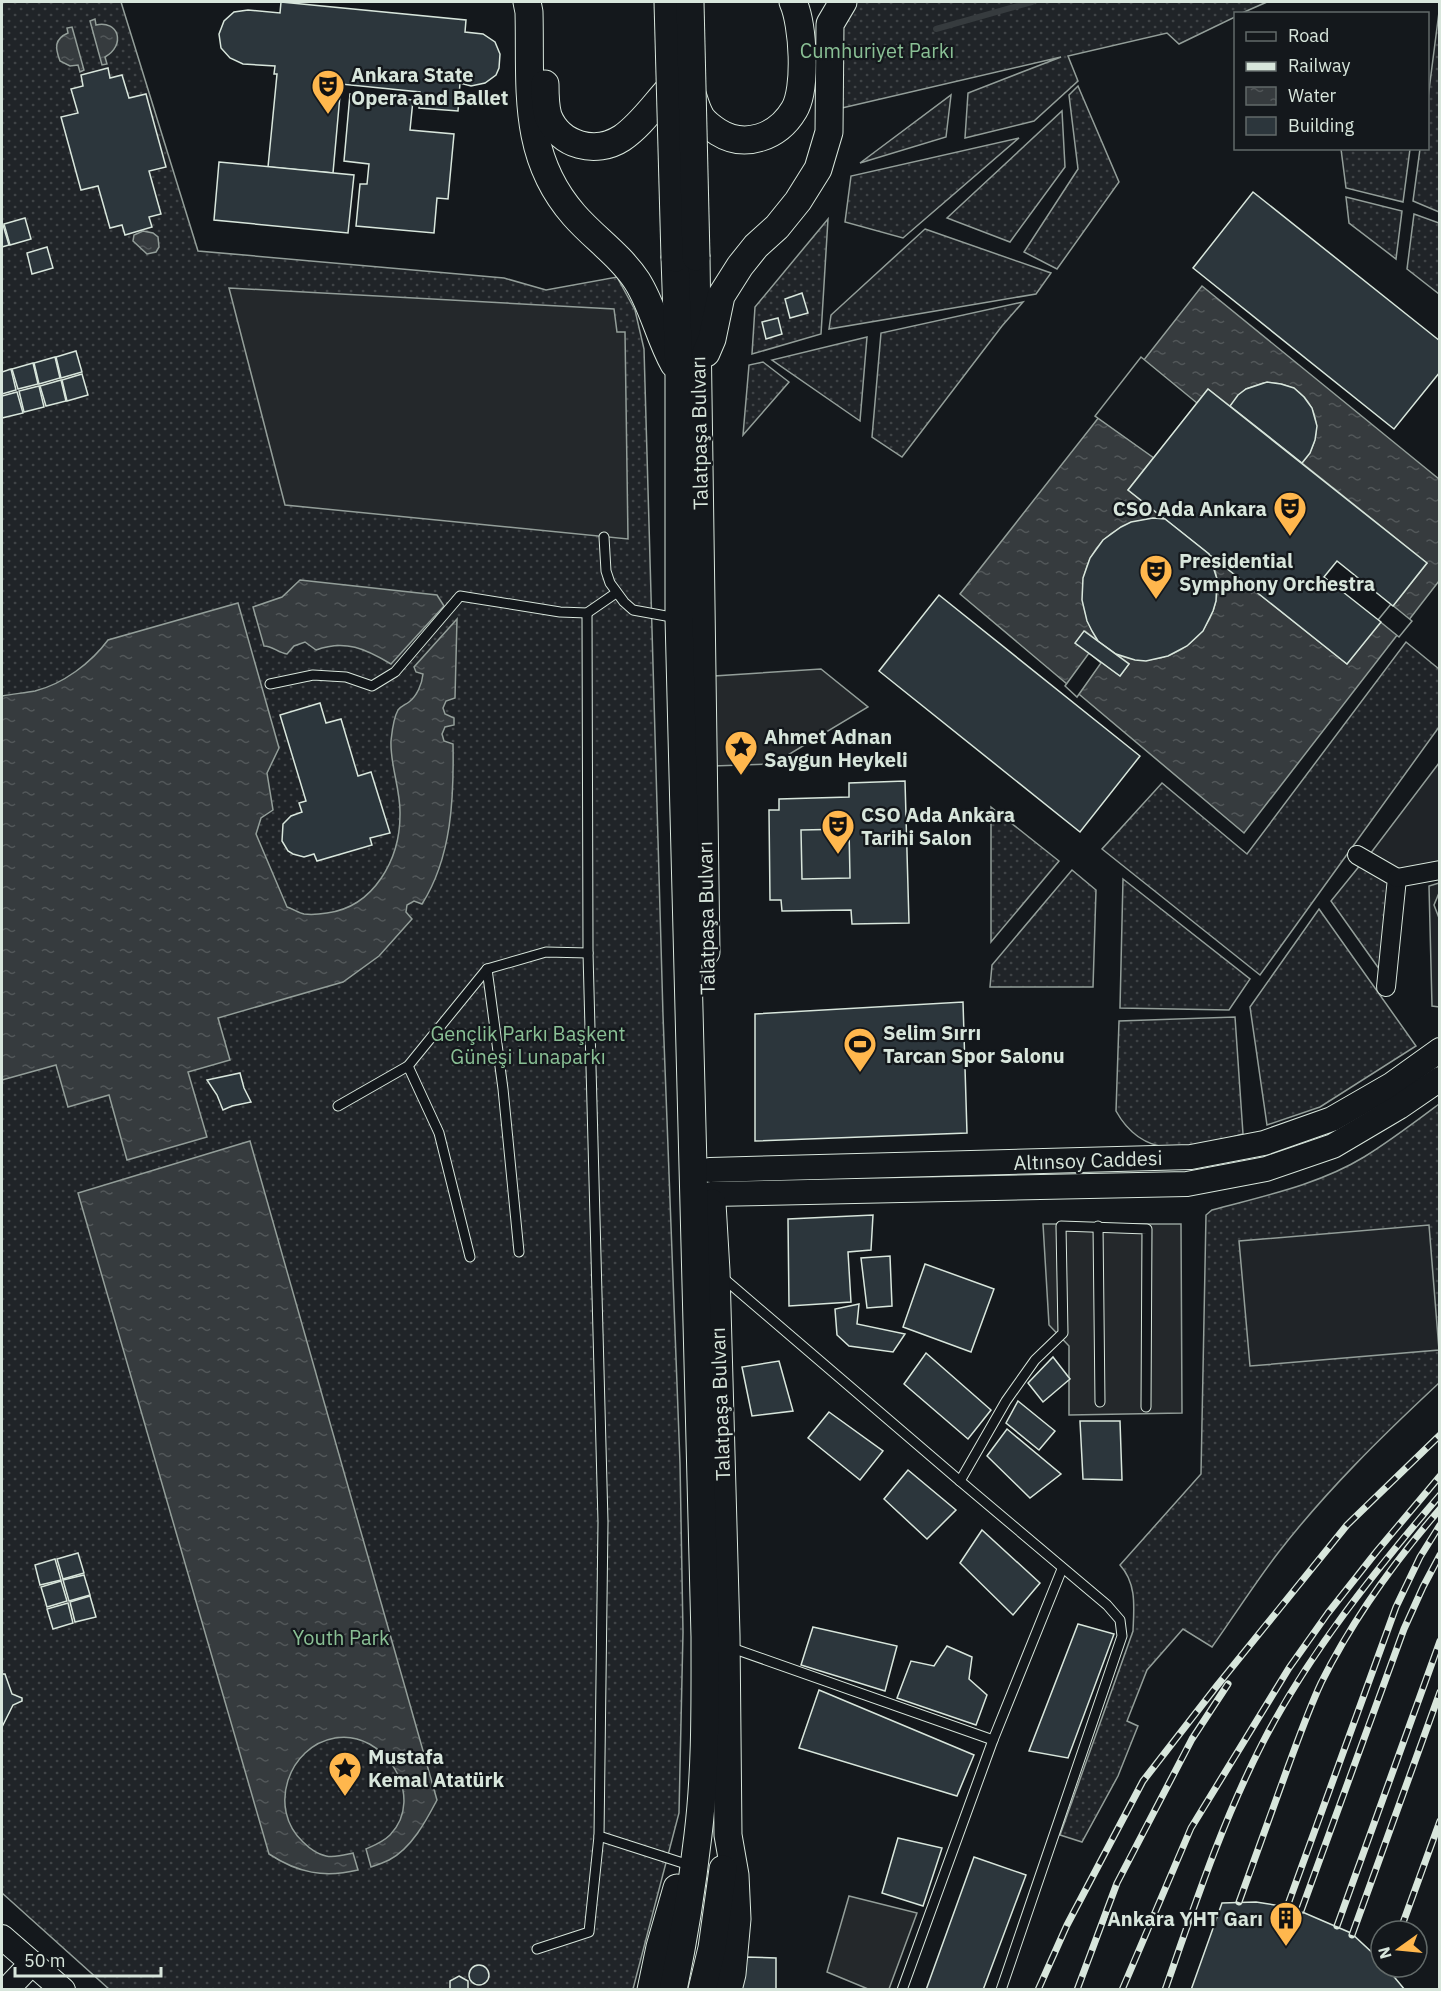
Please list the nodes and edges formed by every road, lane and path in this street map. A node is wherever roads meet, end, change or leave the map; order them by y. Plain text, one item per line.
1 (527, 2) edge
2 (549, 2) edge
3 (668, 2) edge
4 (690, 2) edge
5 (793, 2) edge
6 (843, 2) edge
7 (681, 89) junction
8 (688, 373) junction
9 (604, 537) dead end
10 (616, 593) junction
11 (587, 613) junction
12 (679, 618) junction
13 (270, 684) dead end
14 (1357, 855) dead end
15 (1440, 870) edge
16 (1397, 878) junction
17 (588, 953) junction
18 (487, 969) junction
19 (1386, 987) dead end
20 (1440, 1050) edge
21 (408, 1066) junction
22 (1440, 1079) edge
23 (338, 1106) dead end
24 (711, 1182) junction
25 (1098, 1226) junction
26 (519, 1252) dead end
27 (470, 1257) dead end
28 (716, 1271) junction
29 (1100, 1402) dead end
30 (1146, 1407) dead end
31 (960, 1481) junction
32 (1062, 1569) junction
33 (726, 1646) junction
34 (993, 1740) junction
35 (699, 1833) junction
36 (728, 1835) junction
37 (599, 1836) junction
38 (686, 1863) junction
39 (3, 1943) edge
40 (537, 1949) dead end
41 (32, 1963) junction
42 (12, 1982) edge
43 (63, 1989) edge
44 (651, 1989) edge
45 (673, 1989) edge
46 (702, 1989) edge
47 (728, 1989) edge
48 (902, 1989) edge
49 (1001, 1989) edge

1 - 8 main road
2 - 7 main road
3 - 7 main road, Talatpaşa Bulvarı, bridge
4 - 7 main road, Talatpaşa Bulvarı, bridge
5 - 7 main road, bridge
6 - 8 main road
7 - 8 main road, Talatpaşa Bulvarı, bridge
8 - 12 main road, Talatpaşa Bulvarı
8 - 24 main road, Talatpaşa Bulvarı
9 - 10 lane
10 - 11 lane
10 - 12 lane
11 - 13 lane
11 - 17 lane
12 - 35 main road, Talatpaşa Bulvarı
14 - 16 street
15 - 16 street
16 - 19 street
17 - 18 lane
17 - 37 lane
18 - 21 lane
18 - 26 lane
20 - 24 street, Altınsoy Caddesi
21 - 23 lane
21 - 27 lane
22 - 24 street, Altınsoy Caddesi
24 - 28 main road, Talatpaşa Bulvarı
25 - 29 lane
25 - 30 lane
25 - 31 lane
28 - 31 lane
28 - 33 main road, Talatpaşa Bulvarı
31 - 32 lane
32 - 34 lane
32 - 49 lane
33 - 34 lane
33 - 36 main road, Talatpaşa Bulvarı
34 - 48 lane
35 - 38 main road, Talatpaşa Bulvarı
35 - 45 main road, Talatpaşa Bulvarı
36 - 46 main road, Talatpaşa Bulvarı
36 - 47 main road, Talatpaşa Bulvarı
37 - 38 lane
37 - 40 lane
38 - 44 main road, Talatpaşa Bulvarı
39 - 41 street
41 - 42 street
41 - 43 street

